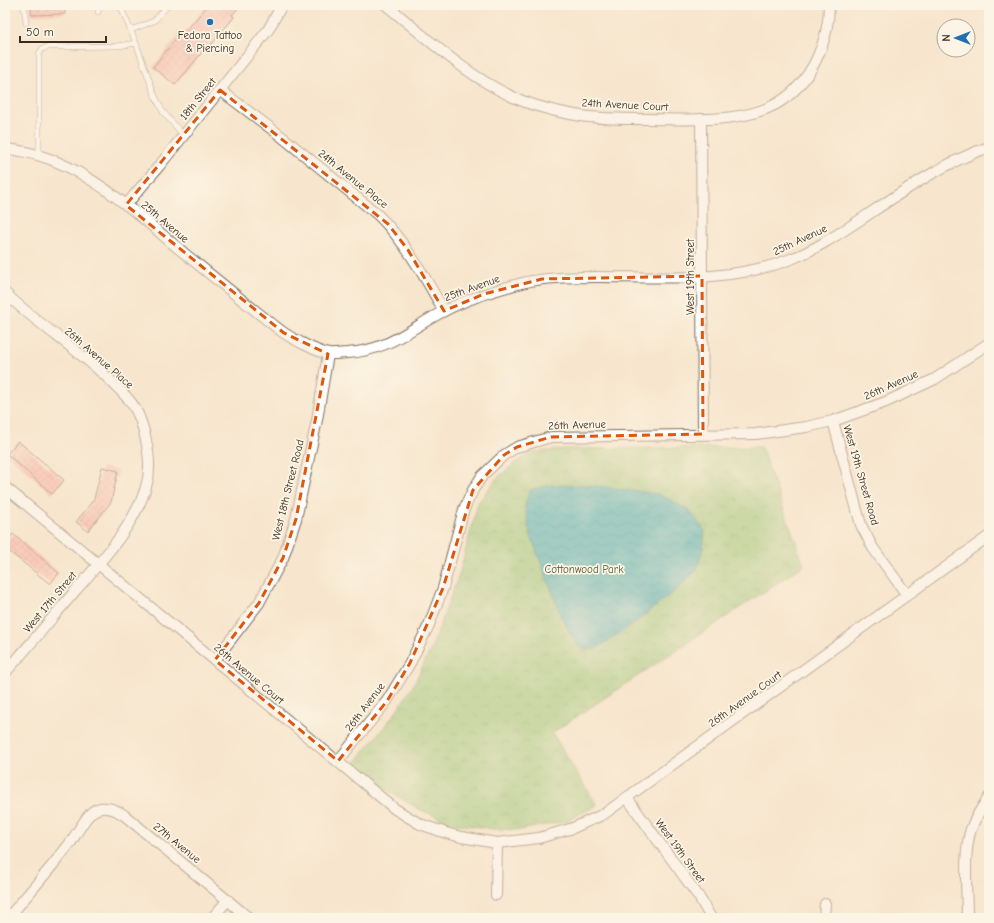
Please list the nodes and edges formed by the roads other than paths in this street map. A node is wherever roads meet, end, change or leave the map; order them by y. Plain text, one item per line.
1 (24, 5) edge
2 (100, 5) edge
3 (120, 5) edge
4 (168, 5) edge
5 (282, 5) edge
6 (386, 5) edge
7 (829, 5) edge
8 (98, 12) dead end
9 (26, 23) dead end
10 (131, 30) junction
11 (136, 43) junction
12 (220, 90) junction
13 (701, 120) junction
14 (184, 136) junction
15 (989, 147) edge
16 (5, 149) edge
17 (39, 156) junction
18 (126, 205) junction
19 (702, 276) junction
20 (5, 293) edge
21 (444, 311) junction
22 (989, 343) edge
23 (328, 354) junction
24 (833, 421) junction
25 (703, 434) junction
26 (5, 487) edge
27 (989, 536) edge
28 (98, 564) junction
29 (907, 595) junction
30 (214, 660) junction
31 (5, 673) edge
32 (338, 761) junction
33 (989, 797) edge
34 (627, 798) junction
35 (497, 843) junction
36 (496, 895) dead end
37 (228, 900) junction
38 (825, 904) dead end
39 (8, 918) edge
40 (212, 918) edge
41 (249, 918) edge
42 (711, 918) edge
43 (824, 918) edge
44 (967, 918) edge

1 - 9 lane
2 - 8 lane
3 - 10 lane
4 - 10 lane
5 - 12 street, 18th Street
6 - 13 street, 24th Avenue Court
7 - 13 street, 24th Avenue Court
10 - 11 lane
11 - 14 lane
11 - 17 lane
12 - 14 street, 18th Street
12 - 21 street, 24th Avenue Place
13 - 19 street, West 19th Street
14 - 18 street, 18th Street
15 - 19 street, 25th Avenue
16 - 17 street, 25th Avenue
17 - 18 street, 25th Avenue
18 - 23 street, 25th Avenue
19 - 21 street, 25th Avenue
19 - 25 street, West 19th Street
20 - 28 street, 26th Avenue Place
21 - 23 street, 25th Avenue
22 - 24 street, 26th Avenue
23 - 30 street, West 18th Street Road
24 - 25 street, 26th Avenue
24 - 29 street, West 19th Street Road
25 - 32 street, 26th Avenue
26 - 28 street, 26th Avenue Court
27 - 29 street, 26th Avenue Court
28 - 30 street, 26th Avenue Court
28 - 31 street, West 17th Street
29 - 34 street, 26th Avenue Court
30 - 32 street, 26th Avenue Court
32 - 35 street, 26th Avenue Court
33 - 44 street
34 - 35 street, 26th Avenue Court
34 - 42 street, West 19th Street
35 - 36 street
37 - 39 street, 27th Avenue
37 - 40 street
37 - 41 street, 27th Avenue
38 - 43 street

